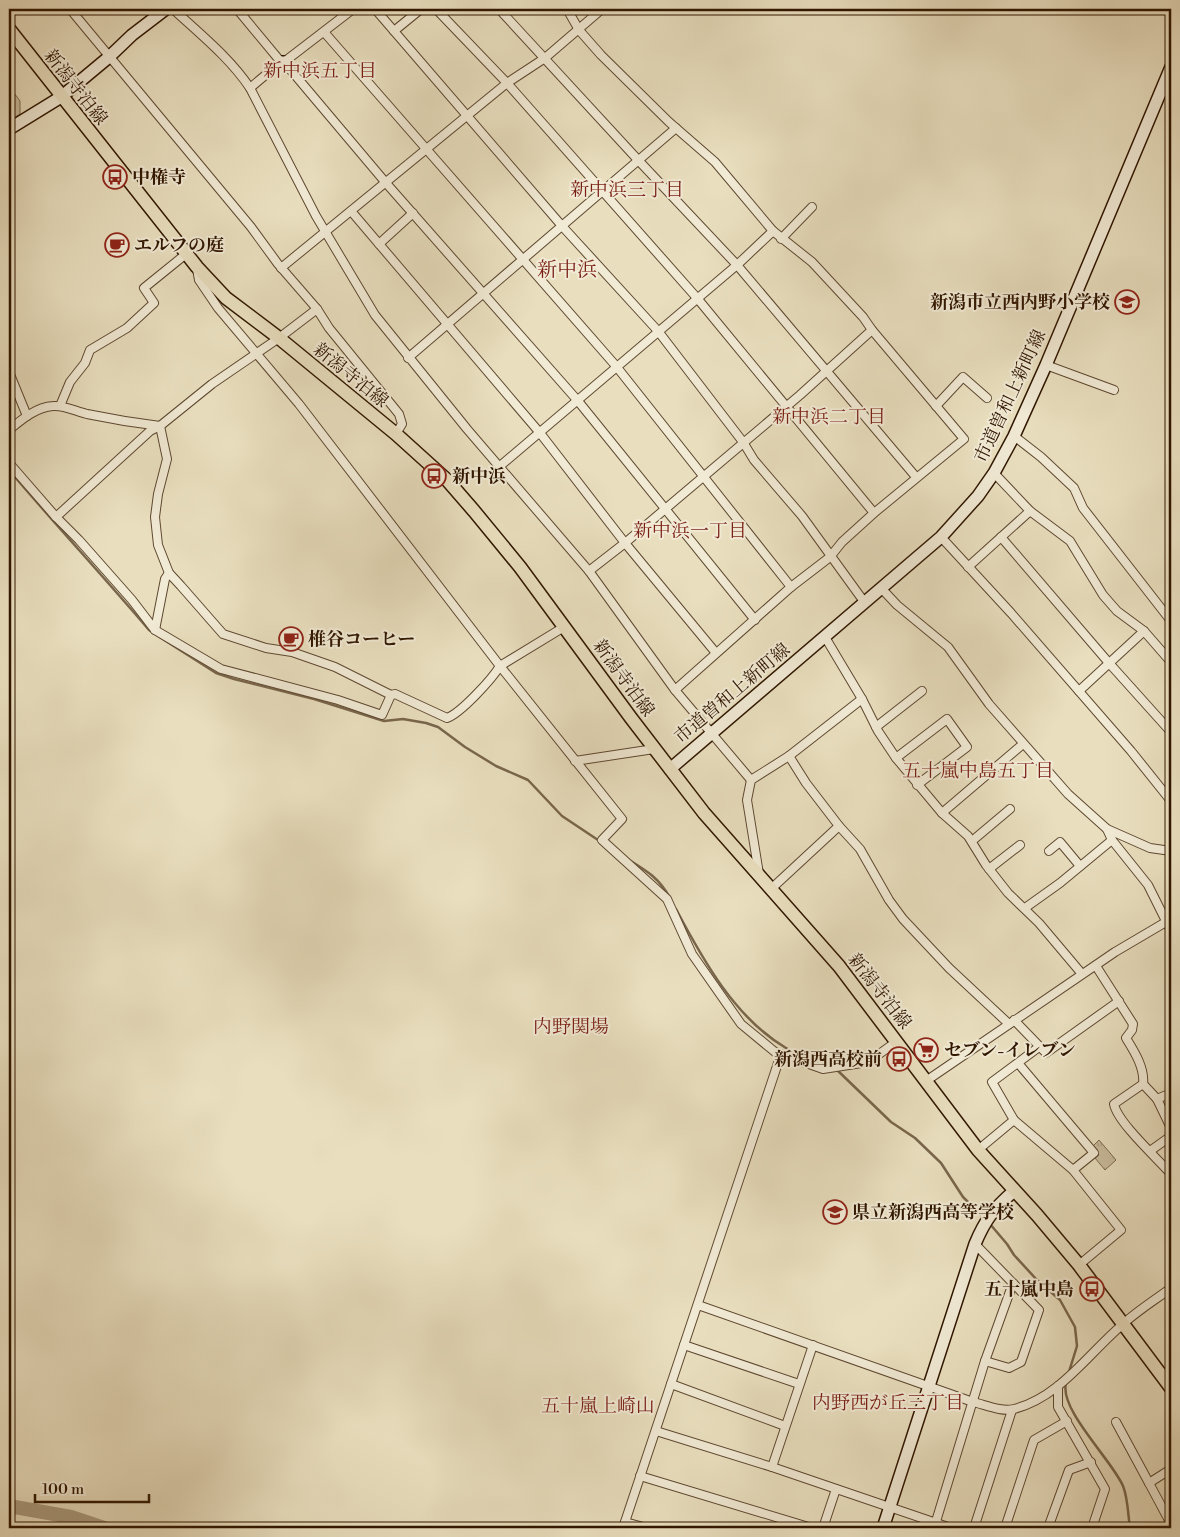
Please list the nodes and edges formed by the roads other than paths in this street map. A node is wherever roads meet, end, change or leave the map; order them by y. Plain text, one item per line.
1 (70, 9) edge
2 (166, 9) edge
3 (173, 9) edge
4 (250, 9) edge
5 (353, 9) edge
6 (374, 9) edge
7 (421, 9) edge
8 (436, 9) edge
9 (499, 9) edge
10 (566, 9) edge
11 (602, 9) edge
12 (240, 12) edge
13 (9, 29) edge
14 (579, 30) junction
15 (324, 32) junction
16 (394, 32) junction
17 (108, 57) junction
18 (545, 58) junction
19 (283, 62) junction
20 (1171, 68) edge
21 (507, 83) junction
22 (250, 88) junction
23 (61, 97) junction
24 (467, 116) junction
25 (10, 127) edge
26 (676, 128) junction
27 (426, 149) junction
28 (639, 161) junction
29 (386, 183) junction
30 (603, 191) junction
31 (812, 207) dead end
32 (351, 211) junction
33 (413, 213) junction
34 (562, 226) junction
35 (773, 231) junction
36 (325, 232) junction
37 (781, 239) junction
38 (379, 244) junction
39 (186, 254) junction
40 (522, 260) junction
41 (737, 265) junction
42 (197, 267) junction
43 (281, 268) junction
44 (484, 293) junction
45 (697, 298) junction
46 (317, 309) junction
47 (448, 324) junction
48 (872, 330) junction
49 (658, 331) junction
50 (279, 338) junction
51 (256, 354) junction
52 (408, 358) junction
53 (1046, 365) junction
54 (616, 366) junction
55 (827, 371) junction
56 (9, 372) edge
57 (1114, 390) dead end
58 (987, 398) dead end
59 (578, 401) junction
60 (60, 406) junction
61 (936, 406) junction
62 (786, 407) junction
63 (27, 416) junction
64 (160, 426) junction
65 (9, 430) edge
66 (540, 433) junction
67 (396, 434) junction
68 (1014, 436) junction
69 (743, 442) junction
70 (9, 463) edge
71 (500, 466) junction
72 (994, 472) junction
73 (704, 476) junction
74 (916, 477) junction
75 (666, 508) junction
76 (1030, 511) junction
77 (874, 513) junction
78 (56, 517) junction
79 (941, 537) junction
80 (1001, 537) junction
81 (625, 543) junction
82 (830, 557) junction
83 (968, 568) junction
84 (589, 571) junction
85 (170, 573) junction
86 (791, 587) junction
87 (882, 589) junction
88 (865, 603) junction
89 (755, 620) junction
90 (1171, 621) edge
91 (564, 627) junction
92 (155, 630) junction
93 (1144, 631) junction
94 (825, 637) junction
95 (716, 653) junction
96 (1109, 662) junction
97 (1171, 662) edge
98 (500, 666) junction
99 (675, 690) junction
100 (922, 691) dead end
101 (1079, 692) junction
102 (391, 695) junction
103 (862, 699) junction
104 (876, 727) junction
105 (713, 732) junction
106 (1171, 732) edge
107 (1023, 744) junction
108 (654, 749) junction
109 (789, 756) junction
110 (896, 758) junction
111 (576, 761) junction
112 (670, 769) junction
113 (752, 780) junction
114 (917, 786) junction
115 (1171, 801) edge
116 (1010, 809) dead end
117 (942, 813) junction
118 (839, 826) junction
119 (1106, 829) junction
120 (1112, 840) junction
121 (972, 841) junction
122 (1020, 845) dead end
123 (1049, 850) dead end
124 (1171, 851) edge
125 (1080, 866) junction
126 (990, 870) junction
127 (760, 876) junction
128 (771, 889) junction
129 (1025, 908) junction
130 (1169, 921) edge
131 (1171, 932) edge
132 (1096, 966) junction
133 (1082, 974) junction
134 (1119, 1001) junction
135 (1012, 1022) junction
136 (896, 1042) junction
137 (1039, 1046) junction
138 (781, 1054) junction
139 (1018, 1062) junction
140 (926, 1081) junction
141 (1143, 1084) junction
142 (1171, 1093) edge
143 (1157, 1099) junction
144 (1014, 1120) junction
145 (1171, 1128) edge
146 (1171, 1136) edge
147 (978, 1150) junction
148 (1150, 1152) junction
149 (1073, 1170) junction
150 (1171, 1174) edge
151 (1014, 1191) junction
152 (975, 1244) junction
153 (1079, 1265) junction
154 (1013, 1283) junction
155 (1171, 1288) edge
156 (698, 1305) junction
157 (1122, 1324) junction
158 (812, 1344) junction
159 (684, 1345) junction
160 (986, 1361) junction
161 (1169, 1381) edge
162 (671, 1384) junction
163 (799, 1384) junction
164 (930, 1386) junction
165 (1058, 1386) junction
166 (973, 1402) junction
167 (1012, 1410) junction
168 (1067, 1421) junction
169 (1116, 1422) dead end
170 (786, 1426) junction
171 (656, 1431) junction
172 (1091, 1462) junction
173 (772, 1467) junction
174 (1171, 1469) edge
175 (640, 1476) junction
176 (1149, 1483) junction
177 (836, 1489) junction
178 (889, 1507) junction
179 (786, 1520) junction
180 (1171, 1524) edge
181 (624, 1525) edge
182 (935, 1525) edge
183 (647, 1528) edge
184 (783, 1528) edge
185 (812, 1528) edge
186 (823, 1528) edge
187 (883, 1528) edge
188 (951, 1528) edge
189 (974, 1528) edge
190 (1004, 1528) edge
191 (1048, 1528) edge
192 (1092, 1528) edge

1 - 17 street
2 - 17 street
3 - 22 street
4 - 12 street
5 - 15 street
6 - 16 street
7 - 16 street
8 - 21 street
9 - 18 street
10 - 14 street
11 - 14 street
12 - 19 street
13 - 23 main road, 新潟寺泊線
14 - 18 street
14 - 26 street
15 - 19 street
15 - 27 street
16 - 24 street
17 - 23 street
17 - 43 street
18 - 21 street
18 - 28 street
19 - 22 street
19 - 29 street
20 - 53 street, 市道曽和上新町線
21 - 24 street
21 - 30 street
22 - 36 street
23 - 25 street
23 - 39 main road, 新潟寺泊線
24 - 27 street
24 - 34 street
26 - 28 street
26 - 35 street
27 - 29 street
27 - 40 street
28 - 30 street
28 - 41 street
29 - 32 street
29 - 33 street
30 - 34 street
30 - 45 street
31 - 37 street
32 - 36 street
32 - 38 street
33 - 38 street
33 - 44 street
34 - 40 street
34 - 49 street
35 - 37 street
35 - 41 street
36 - 43 street
36 - 52 street
37 - 48 street
38 - 47 street
39 - 42 main road, 新潟寺泊線
39 - 60 street
40 - 44 street
40 - 54 street
41 - 45 street
41 - 55 street
42 - 50 main road, 新潟寺泊線
42 - 51 street
43 - 46 street
44 - 47 street
44 - 59 street
45 - 49 street
45 - 62 street
46 - 50 street
46 - 67 street
47 - 52 street
47 - 66 street
48 - 55 street
48 - 61 street
49 - 54 street
49 - 69 street
50 - 51 street
50 - 67 main road, 新潟寺泊線
51 - 64 street
51 - 98 street
52 - 71 street
53 - 57 street
53 - 68 street, 市道曽和上新町線
54 - 59 street
54 - 73 street
55 - 62 street
55 - 74 street
56 - 63 street
58 - 61 street
59 - 66 street
59 - 75 street
60 - 63 street
60 - 64 street
61 - 74 street
62 - 69 street
62 - 77 street
63 - 65 street
64 - 78 street
64 - 85 street
66 - 71 street
66 - 81 street
67 - 91 main road, 新潟寺泊線
68 - 72 street, 市道曽和上新町線
68 - 90 street
69 - 73 street
69 - 82 street
70 - 78 street
71 - 84 street
72 - 76 street
72 - 79 street, 市道曽和上新町線
73 - 75 street
73 - 86 street
74 - 77 street
75 - 81 street
75 - 89 street
76 - 80 street
76 - 93 street
77 - 82 street
78 - 92 street
79 - 83 street
79 - 87 street, 市道曽和上新町線
80 - 83 street
80 - 96 street
81 - 84 street
81 - 95 street
82 - 86 street
82 - 88 street
83 - 101 street
84 - 99 street
85 - 92 street
85 - 102 street
86 - 89 street
87 - 88 street, 市道曽和上新町線
87 - 107 street
88 - 94 street, 市道曽和上新町線
89 - 95 street
91 - 98 street
91 - 108 main road, 新潟寺泊線
92 - 102 street
93 - 96 street
93 - 97 street
94 - 103 street
94 - 105 street, 市道曽和上新町線
95 - 99 street
96 - 101 street
96 - 106 street
98 - 102 street
98 - 111 street
99 - 105 street
100 - 104 street
101 - 115 street
103 - 104 street
103 - 109 street
104 - 110 street
105 - 112 street, 市道曽和上新町線
105 - 113 street
107 - 117 street
107 - 119 street
108 - 111 street
108 - 112 main road, 新潟寺泊線
109 - 113 street
109 - 118 street
110 - 114 street
110 - 114 street
111 - 138 street
112 - 127 main road, 新潟寺泊線
113 - 127 street
114 - 117 street
116 - 121 street
117 - 121 street
118 - 128 street
118 - 135 street
119 - 120 street
119 - 124 street
120 - 125 street
120 - 130 street
121 - 126 street
122 - 126 street
123 - 125 street
125 - 129 street
126 - 129 street
127 - 128 main road, 新潟寺泊線
128 - 136 main road, 新潟寺泊線
129 - 133 street
130 - 131 street
130 - 132 street
132 - 133 street
132 - 134 street
133 - 135 street
134 - 137 street
134 - 141 street
135 - 137 street
135 - 140 street
136 - 138 street
136 - 140 main road, 新潟寺泊線
137 - 139 street
138 - 156 street
139 - 144 street
139 - 149 street
140 - 147 main road, 新潟寺泊線
141 - 143 street
141 - 148 street
142 - 143 street
143 - 145 street
144 - 147 street
144 - 149 street
146 - 148 street
147 - 151 main road, 新潟寺泊線
148 - 150 street
149 - 153 street
151 - 152 street
151 - 153 main road, 新潟寺泊線
152 - 154 street
152 - 164 street
153 - 157 main road, 新潟寺泊線
154 - 160 street
154 - 160 street
155 - 157 street
156 - 158 street
156 - 159 street
157 - 161 main road, 新潟寺泊線
157 - 165 street
158 - 163 street
158 - 164 street
159 - 162 street
159 - 163 street
160 - 166 street
162 - 170 street
162 - 171 street
163 - 170 street
164 - 166 street
164 - 178 street
165 - 167 street
165 - 168 street
166 - 167 street
166 - 182 street
167 - 189 street
168 - 172 street
168 - 190 street
169 - 176 street
170 - 173 street
171 - 173 street
171 - 175 street
172 - 191 street
172 - 192 street
173 - 177 street
174 - 176 street
175 - 179 street
175 - 181 street
176 - 180 street
177 - 178 street
177 - 186 street
178 - 182 street
178 - 187 street
179 - 184 street
179 - 185 street
181 - 183 street
182 - 188 street

